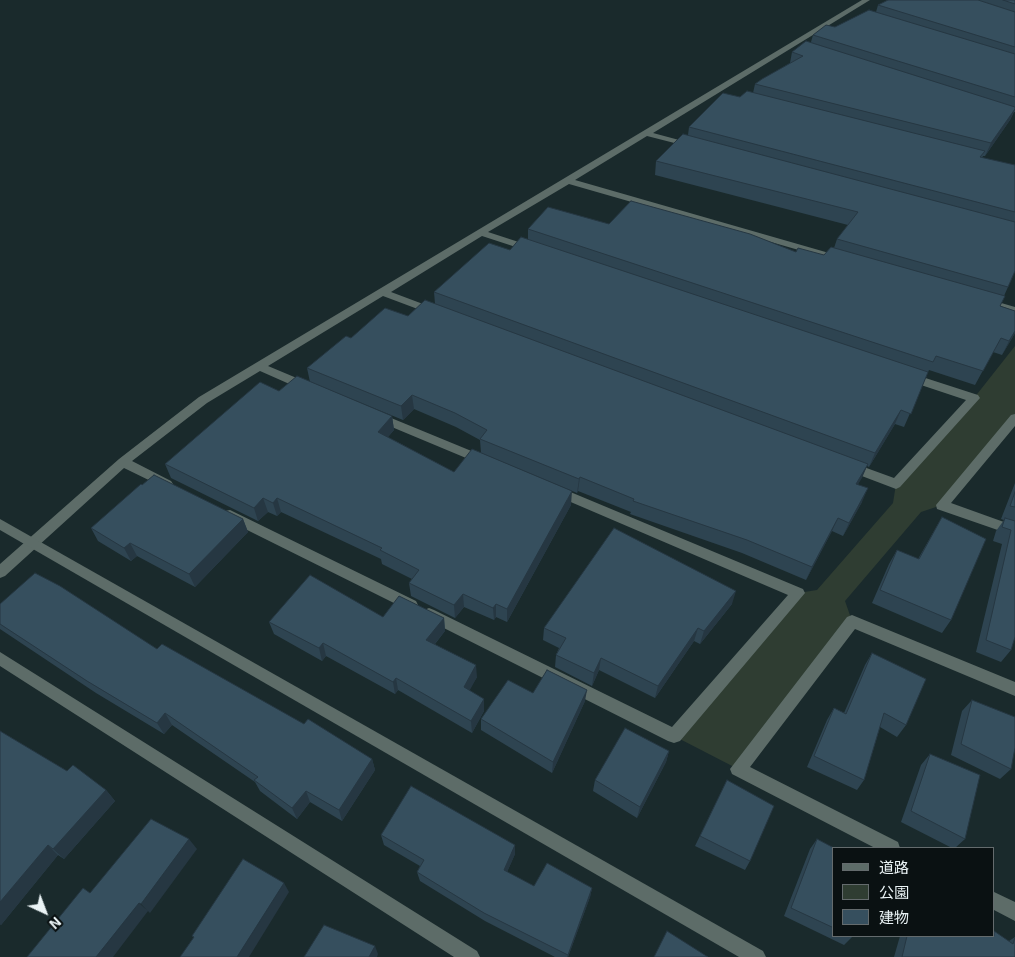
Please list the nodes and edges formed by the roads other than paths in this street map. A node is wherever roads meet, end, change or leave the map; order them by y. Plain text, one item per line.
1 (868, 0) edge
2 (644, 133) junction
3 (702, 148) edge
4 (566, 180) junction
5 (481, 232) junction
6 (538, 252) edge
7 (853, 263) edge
8 (382, 292) junction
9 (977, 299) edge
10 (1015, 310) edge
11 (448, 316) edge
12 (259, 366) junction
13 (898, 372) edge
14 (323, 393) edge
15 (369, 412) edge
16 (1015, 418) edge
17 (123, 462) junction
18 (840, 463) edge
19 (496, 466) edge
20 (542, 486) edge
21 (176, 489) edge
22 (221, 511) edge
23 (0, 524) edge
24 (1015, 531) edge
25 (33, 542) junction
26 (0, 572) edge
27 (0, 658) edge
28 (1015, 690) edge
29 (890, 847) edge
30 (995, 902) edge
31 (1015, 912) edge
32 (470, 957) edge
33 (757, 957) edge

1 - 2 street
2 - 3 street
2 - 4 street
4 - 5 street
4 - 7 street
5 - 6 street
5 - 8 street
8 - 11 street
8 - 12 street
9 - 10 street
12 - 14 street
12 - 17 street
13 - 18 street
15 - 19 street
16 - 24 street
17 - 21 street
17 - 25 street
20 - 22 street
23 - 25 street
25 - 26 street
25 - 33 street
27 - 32 street
28 - 29 street
30 - 31 street

